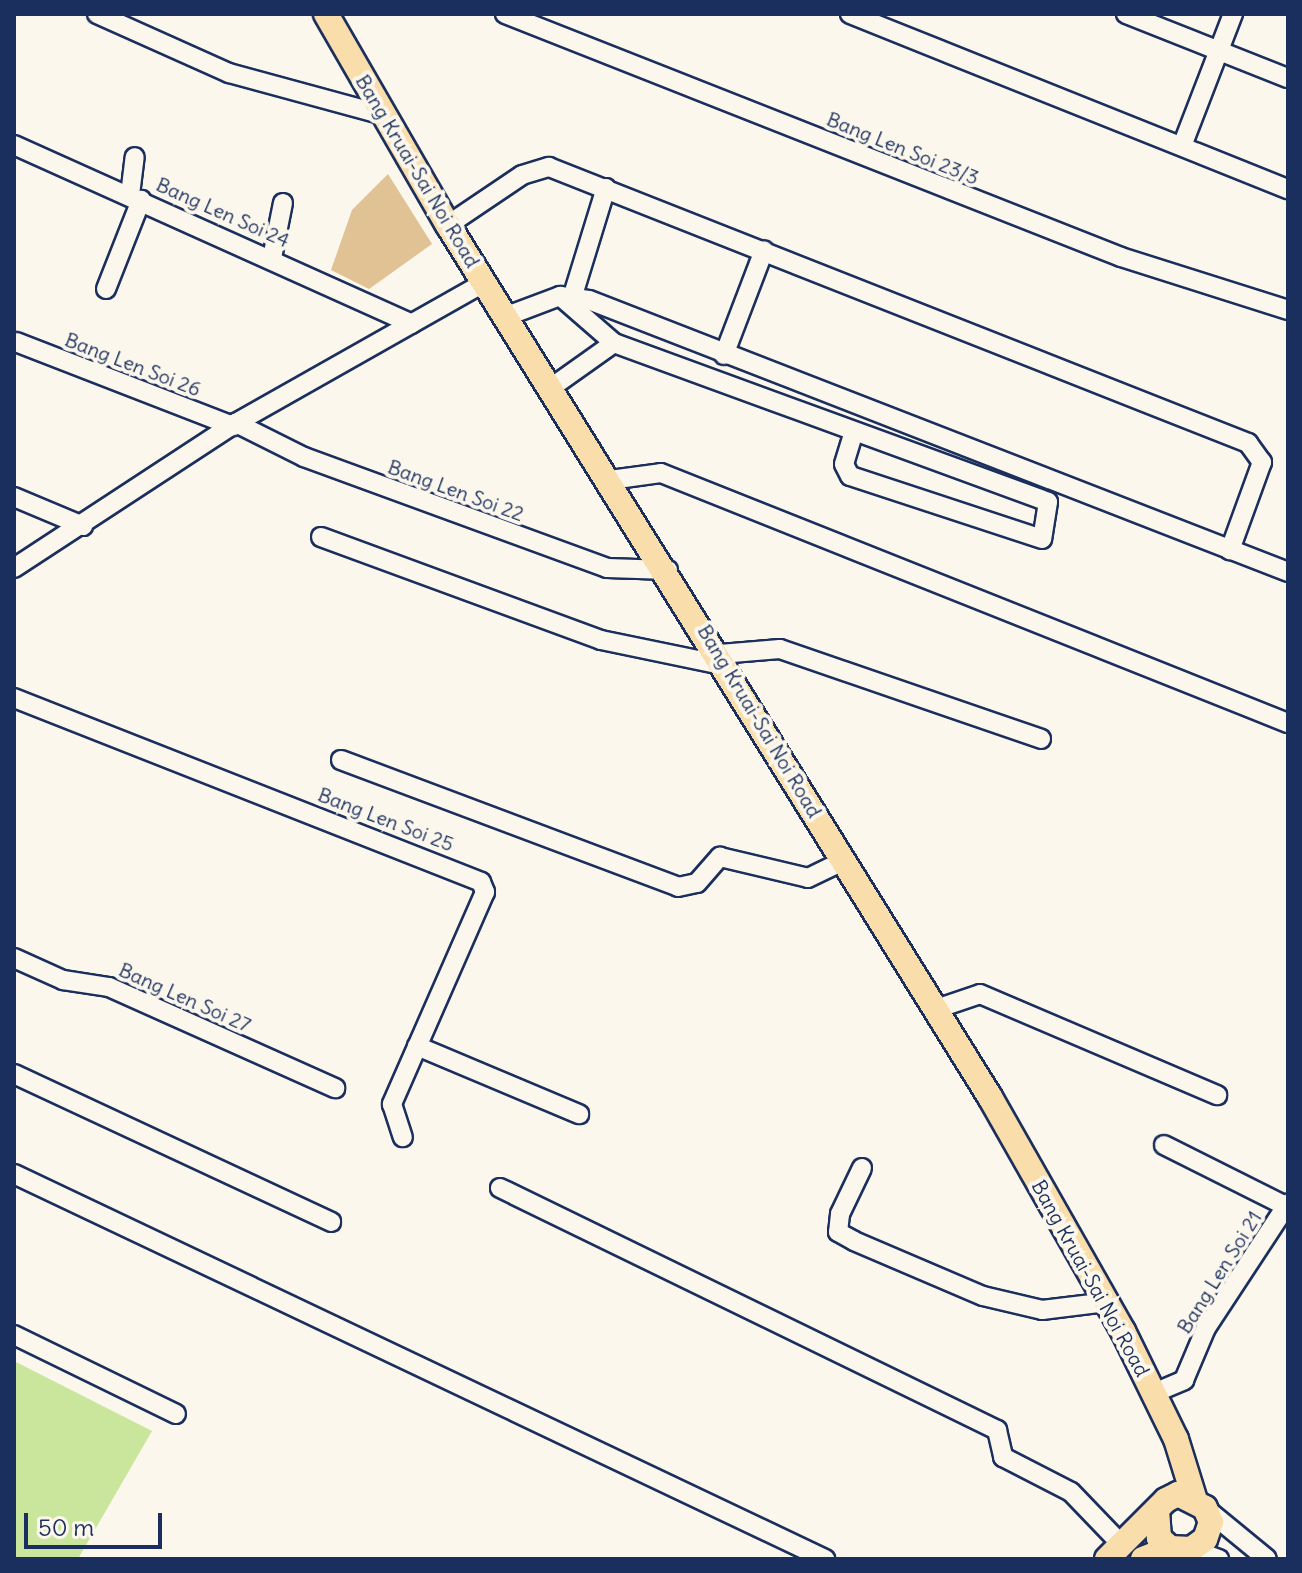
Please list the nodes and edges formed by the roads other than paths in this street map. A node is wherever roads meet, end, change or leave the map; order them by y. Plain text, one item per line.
1 (97, 14) edge
2 (505, 14) edge
3 (850, 14) edge
4 (1126, 14) edge
5 (1233, 14) edge
6 (330, 15) edge
7 (1218, 51) junction
8 (1288, 78) edge
9 (384, 115) junction
10 (14, 145) edge
11 (1182, 146) junction
12 (135, 157) dead end
13 (606, 188) junction
14 (1288, 189) edge
15 (136, 197) junction
16 (283, 203) dead end
17 (448, 225) junction
18 (764, 250) junction
19 (272, 258) junction
20 (485, 282) junction
21 (106, 289) dead end
22 (566, 296) junction
23 (1288, 310) edge
24 (507, 316) junction
25 (412, 324) junction
26 (16, 342) dead end
27 (614, 343) junction
28 (724, 355) junction
29 (552, 387) junction
30 (234, 425) junction
31 (853, 434) junction
32 (610, 480) junction
33 (14, 497) edge
34 (83, 526) junction
35 (321, 537) dead end
36 (1230, 550) junction
37 (14, 568) edge
38 (668, 570) junction
39 (1288, 572) edge
40 (723, 660) junction
41 (14, 698) edge
42 (1288, 723) edge
43 (1041, 739) dead end
44 (341, 760) dead end
45 (845, 860) junction
46 (14, 958) edge
47 (936, 1009) junction
48 (417, 1046) junction
49 (14, 1074) edge
50 (335, 1088) dead end
51 (1217, 1095) dead end
52 (579, 1114) dead end
53 (403, 1137) dead end
54 (1164, 1145) dead end
55 (862, 1168) dead end
56 (14, 1174) edge
57 (500, 1188) dead end
58 (1287, 1204) edge
59 (331, 1222) dead end
60 (1107, 1302) junction
61 (14, 1335) edge
62 (1154, 1393) junction
63 (176, 1414) dead end
64 (1176, 1439) junction
65 (1200, 1503) junction
66 (1161, 1505) junction
67 (1180, 1548) junction
68 (1114, 1551) edge
69 (825, 1559) edge
70 (1143, 1559) edge
71 (1219, 1559) edge
72 (1267, 1559) edge

1 - 9 street
2 - 23 street, Bang Len Soi 23/3
3 - 11 street
4 - 7 street
5 - 7 street
6 - 9 main road, Bang Kruai-Sai Noi Road
7 - 8 street
7 - 11 street
9 - 17 main road, Bang Kruai-Sai Noi Road
10 - 15 street, Bang Len Soi 24
11 - 14 street
12 - 15 street
13 - 17 street
13 - 18 street
13 - 22 street
15 - 19 street, Bang Len Soi 24
15 - 21 street
16 - 19 street
17 - 20 main road, Bang Kruai-Sai Noi Road
18 - 28 street
18 - 36 street
19 - 25 street, Bang Len Soi 24
20 - 24 main road, Bang Kruai-Sai Noi Road
20 - 25 street
22 - 24 street
22 - 27 street
22 - 28 street
24 - 29 main road, Bang Kruai-Sai Noi Road
25 - 30 street
26 - 30 street, Bang Len Soi 26
27 - 29 street
27 - 31 street
28 - 36 street
29 - 32 main road, Bang Kruai-Sai Noi Road
30 - 34 street
30 - 38 street, Bang Len Soi 22
31 - 31 street
32 - 38 main road, Bang Kruai-Sai Noi Road
32 - 42 street
33 - 34 street
34 - 37 street
35 - 40 street
36 - 39 street
38 - 40 main road, Bang Kruai-Sai Noi Road
40 - 43 street
40 - 45 main road, Bang Kruai-Sai Noi Road
41 - 48 street, Bang Len Soi 25
44 - 45 street
45 - 47 main road, Bang Kruai-Sai Noi Road
46 - 50 street, Bang Len Soi 27
47 - 51 street
47 - 60 main road, Bang Kruai-Sai Noi Road
48 - 52 street
48 - 53 street, Bang Len Soi 25
49 - 59 street
54 - 58 street
55 - 60 street
56 - 69 street
57 - 68 street
58 - 62 street, Bang Len Soi 21
60 - 62 main road, Bang Kruai-Sai Noi Road
61 - 63 street
62 - 64 main road, Bang Kruai-Sai Noi Road
64 - 65 main road, Bang Kruai-Sai Noi Road
64 - 66 main road
65 - 66 main road
65 - 67 main road
65 - 72 street
66 - 67 main road
66 - 68 main road
67 - 70 main road
67 - 71 street

